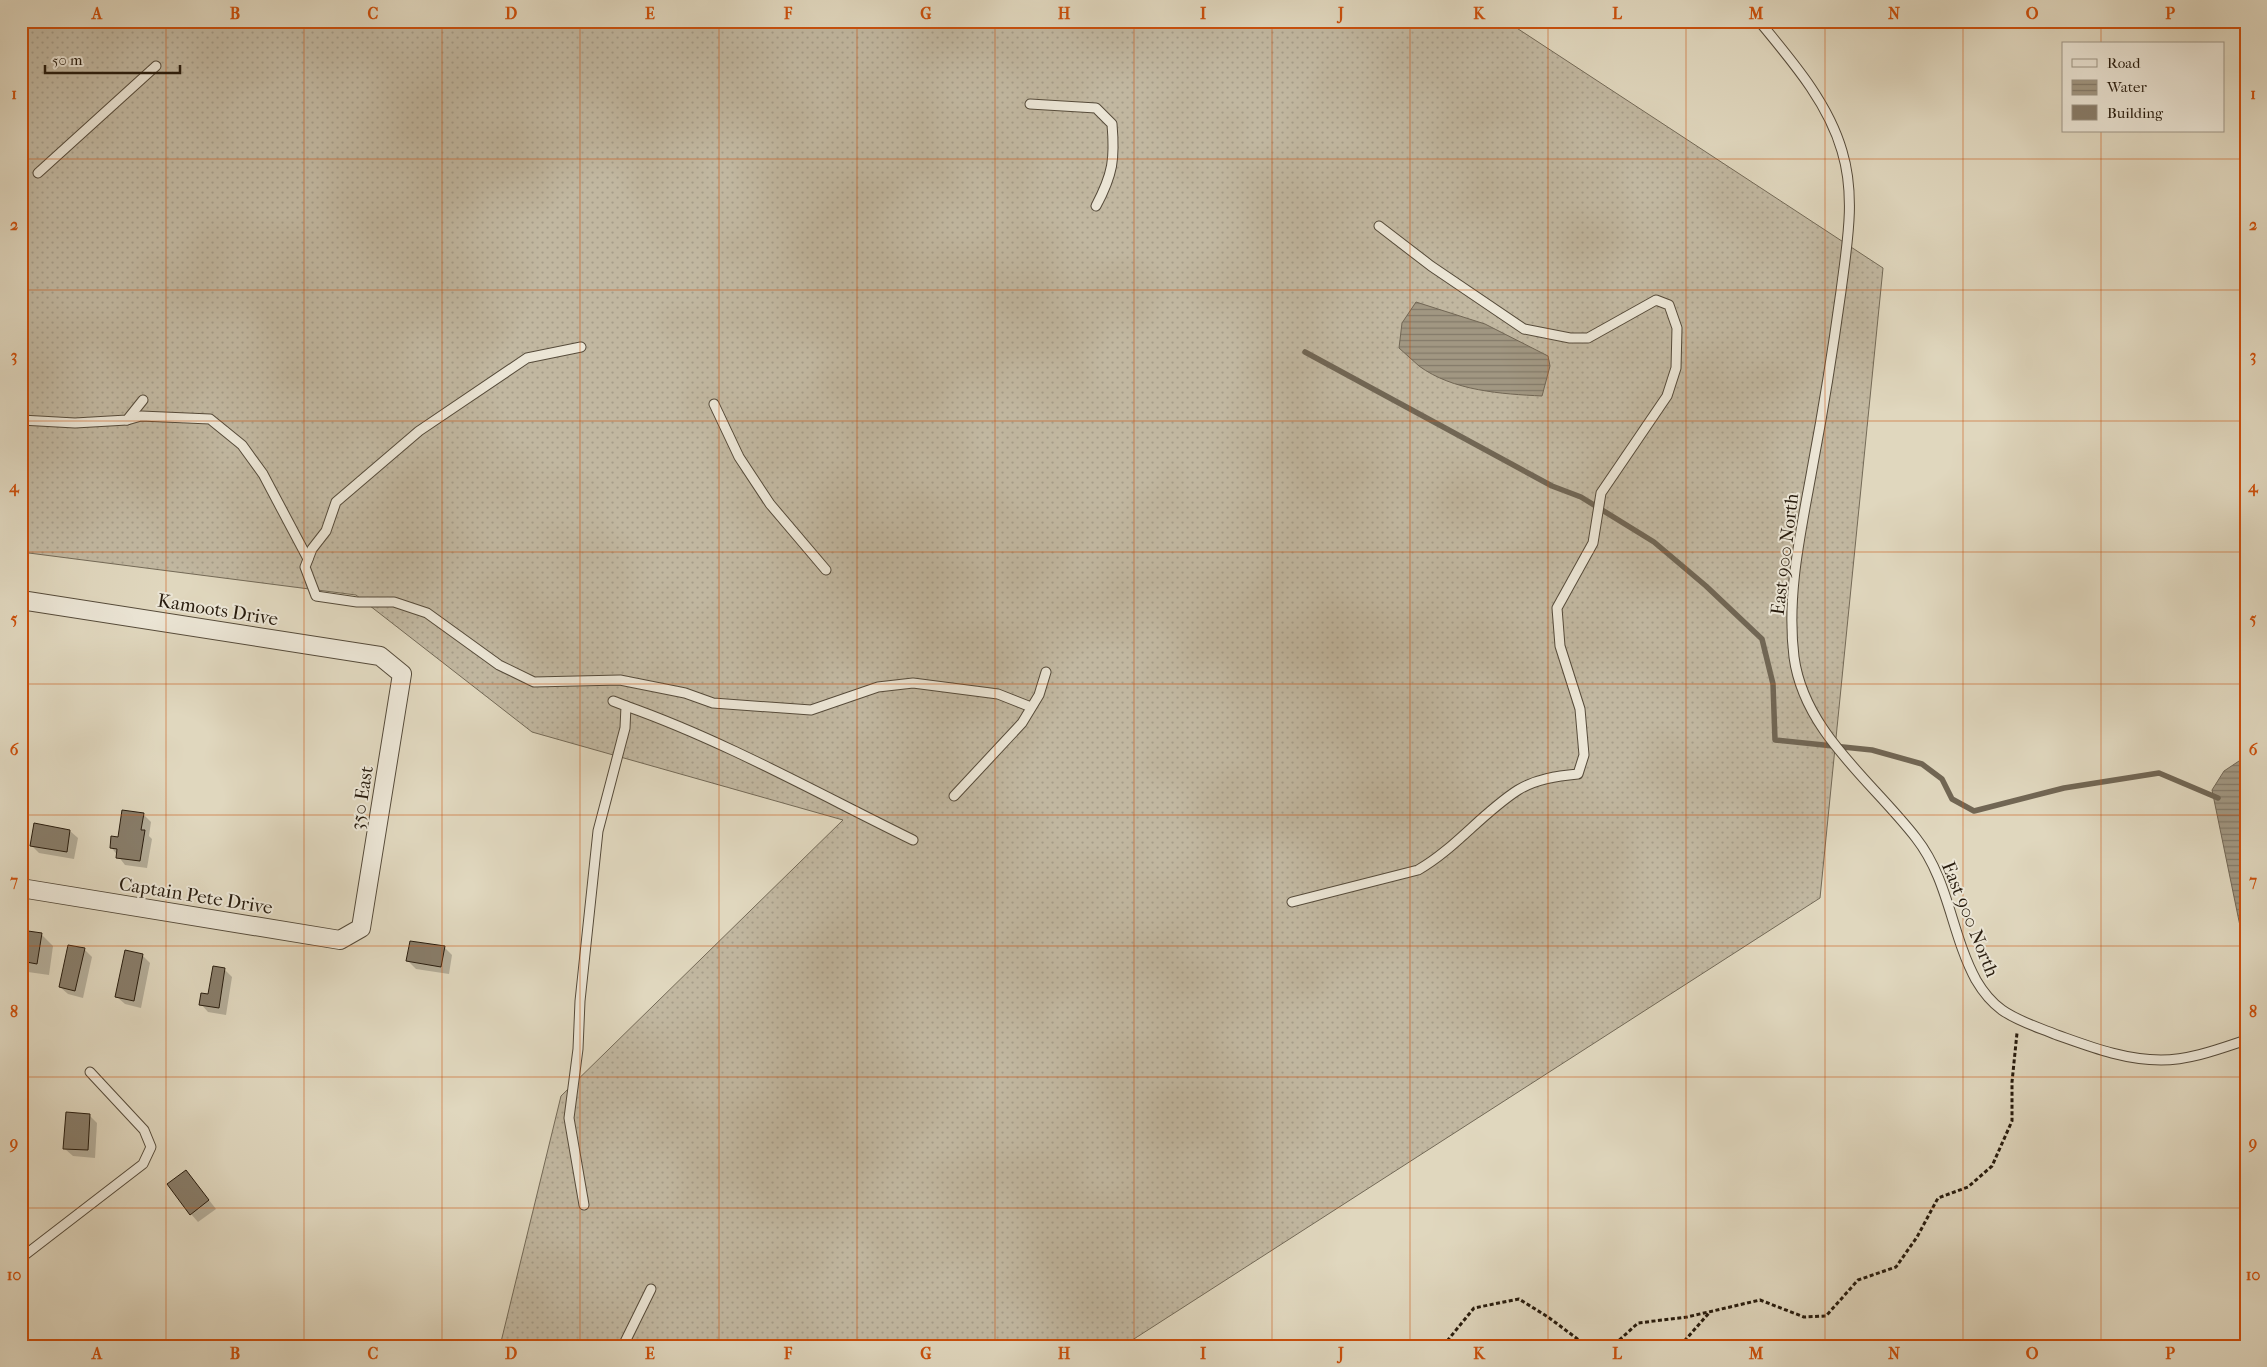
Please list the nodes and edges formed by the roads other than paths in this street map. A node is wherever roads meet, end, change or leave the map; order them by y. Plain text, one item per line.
1 (1759, 21) edge
2 (156, 66) dead end
3 (1030, 104) dead end
4 (38, 172) dead end
5 (1096, 206) dead end
6 (1379, 226) dead end
7 (581, 347) dead end
8 (144, 400) dead end
9 (714, 404) dead end
10 (21, 420) edge
11 (127, 420) junction
12 (308, 559) junction
13 (826, 570) dead end
14 (21, 600) edge
15 (1046, 672) dead end
16 (402, 674) joint
17 (614, 701) dead end
18 (626, 706) junction
19 (1031, 707) junction
20 (954, 796) dead end
21 (913, 840) dead end
22 (21, 888) edge
23 (1292, 902) dead end
24 (362, 928) joint
25 (2246, 1040) edge
26 (90, 1072) dead end
27 (584, 1205) dead end
28 (21, 1258) edge
29 (651, 1289) dead end
30 (623, 1346) edge

1 - 25 lane, East 900 North
2 - 4 lane
3 - 5 lane
6 - 23 lane
7 - 12 lane
8 - 11 lane
9 - 13 lane
10 - 11 lane
11 - 12 lane
12 - 19 lane
14 - 16 street, Kamoots Drive
15 - 19 lane
16 - 24 street, 350 East
17 - 18 lane
18 - 21 lane
18 - 27 lane
19 - 20 lane
22 - 24 street, Captain Pete Drive
26 - 28 lane
29 - 30 lane

